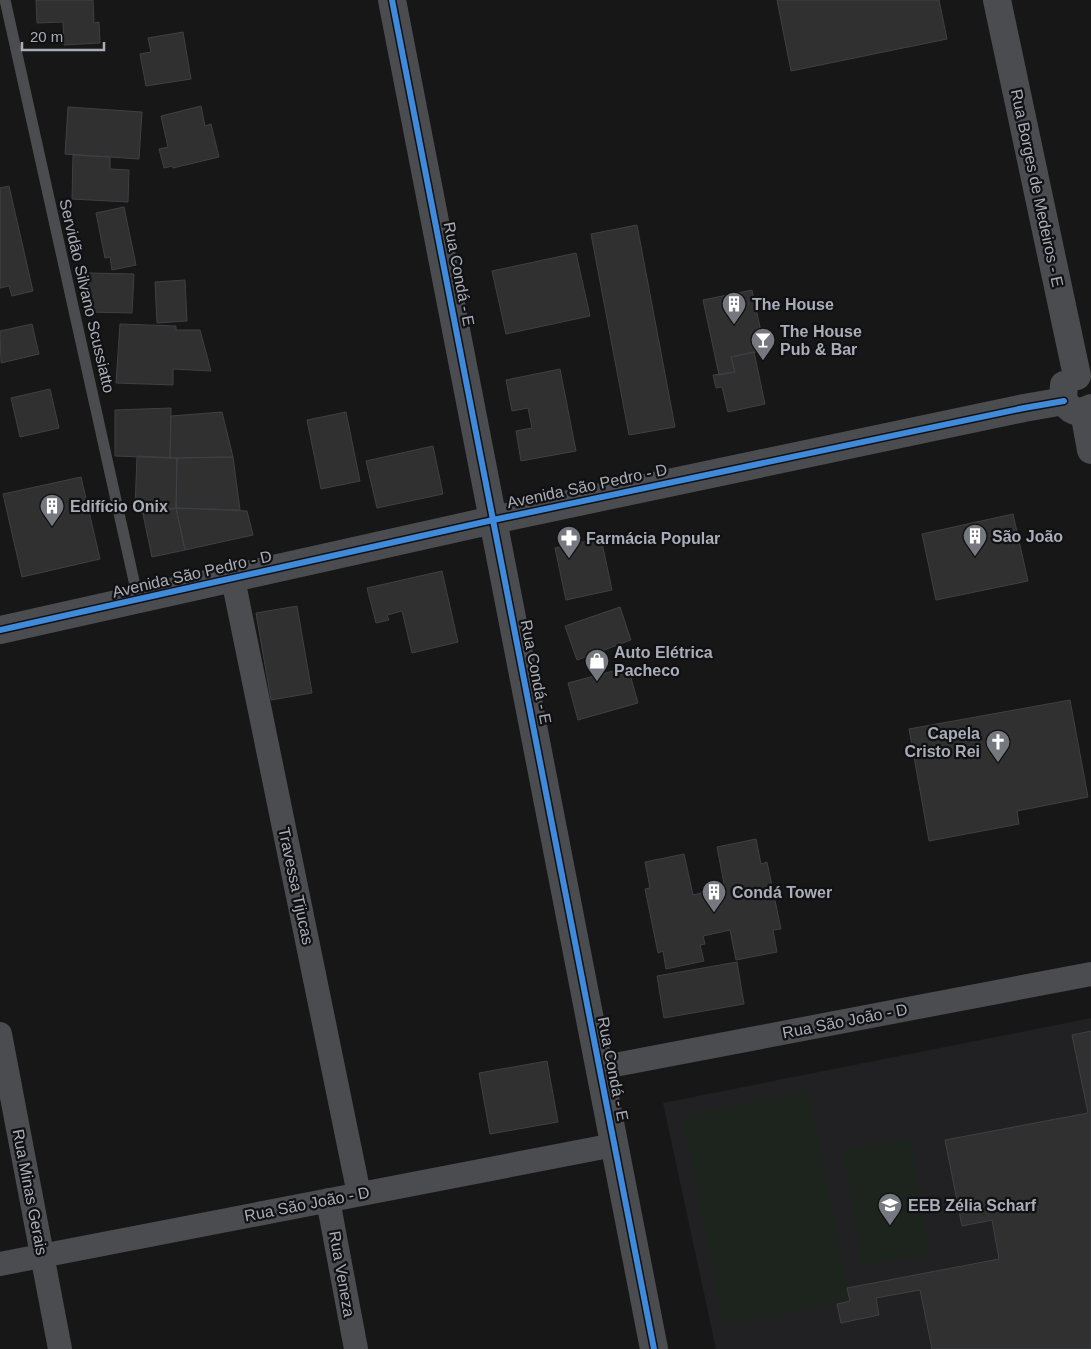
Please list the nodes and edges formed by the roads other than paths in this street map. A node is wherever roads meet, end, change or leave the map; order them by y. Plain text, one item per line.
1 (5, 0) edge
2 (392, 0) edge
3 (997, 0) edge
4 (1084, 378) edge
5 (1080, 407) edge
6 (1091, 450) edge
7 (493, 520) junction
8 (233, 579) junction
9 (138, 599) junction
10 (0, 630) edge
11 (1091, 974) edge
12 (0, 1034) edge
13 (599, 1068) junction
14 (614, 1145) junction
15 (359, 1194) junction
16 (328, 1200) junction
17 (42, 1256) junction
18 (0, 1264) edge
19 (60, 1349) edge
20 (356, 1349) edge
21 (654, 1349) edge

1 - 9 lane, Servidão Silvano Scussiatto
2 - 7 street, Rua Condá - E
3 - 4 street, Rua Borges de Medeiros - E
4 - 5 street
5 - 6 street
5 - 7 street, Avenida São Pedro - D
7 - 8 street, Avenida São Pedro - D
7 - 13 street, Rua Condá - E
8 - 9 street, Avenida São Pedro - D
8 - 15 street, Travessa Tijucas
9 - 10 street, Avenida São Pedro - D
11 - 13 street, Rua São João - D
12 - 17 street, Rua Minas Gerais
13 - 14 street, Rua Condá - E
14 - 15 street, Rua São João - D
14 - 21 street, Rua Condá - E
15 - 16 street, Rua São João - D
16 - 17 street, Rua São João - D
16 - 20 street, Rua Veneza
17 - 18 street, Rua São João - D
17 - 19 street, Rua Minas Gerais

